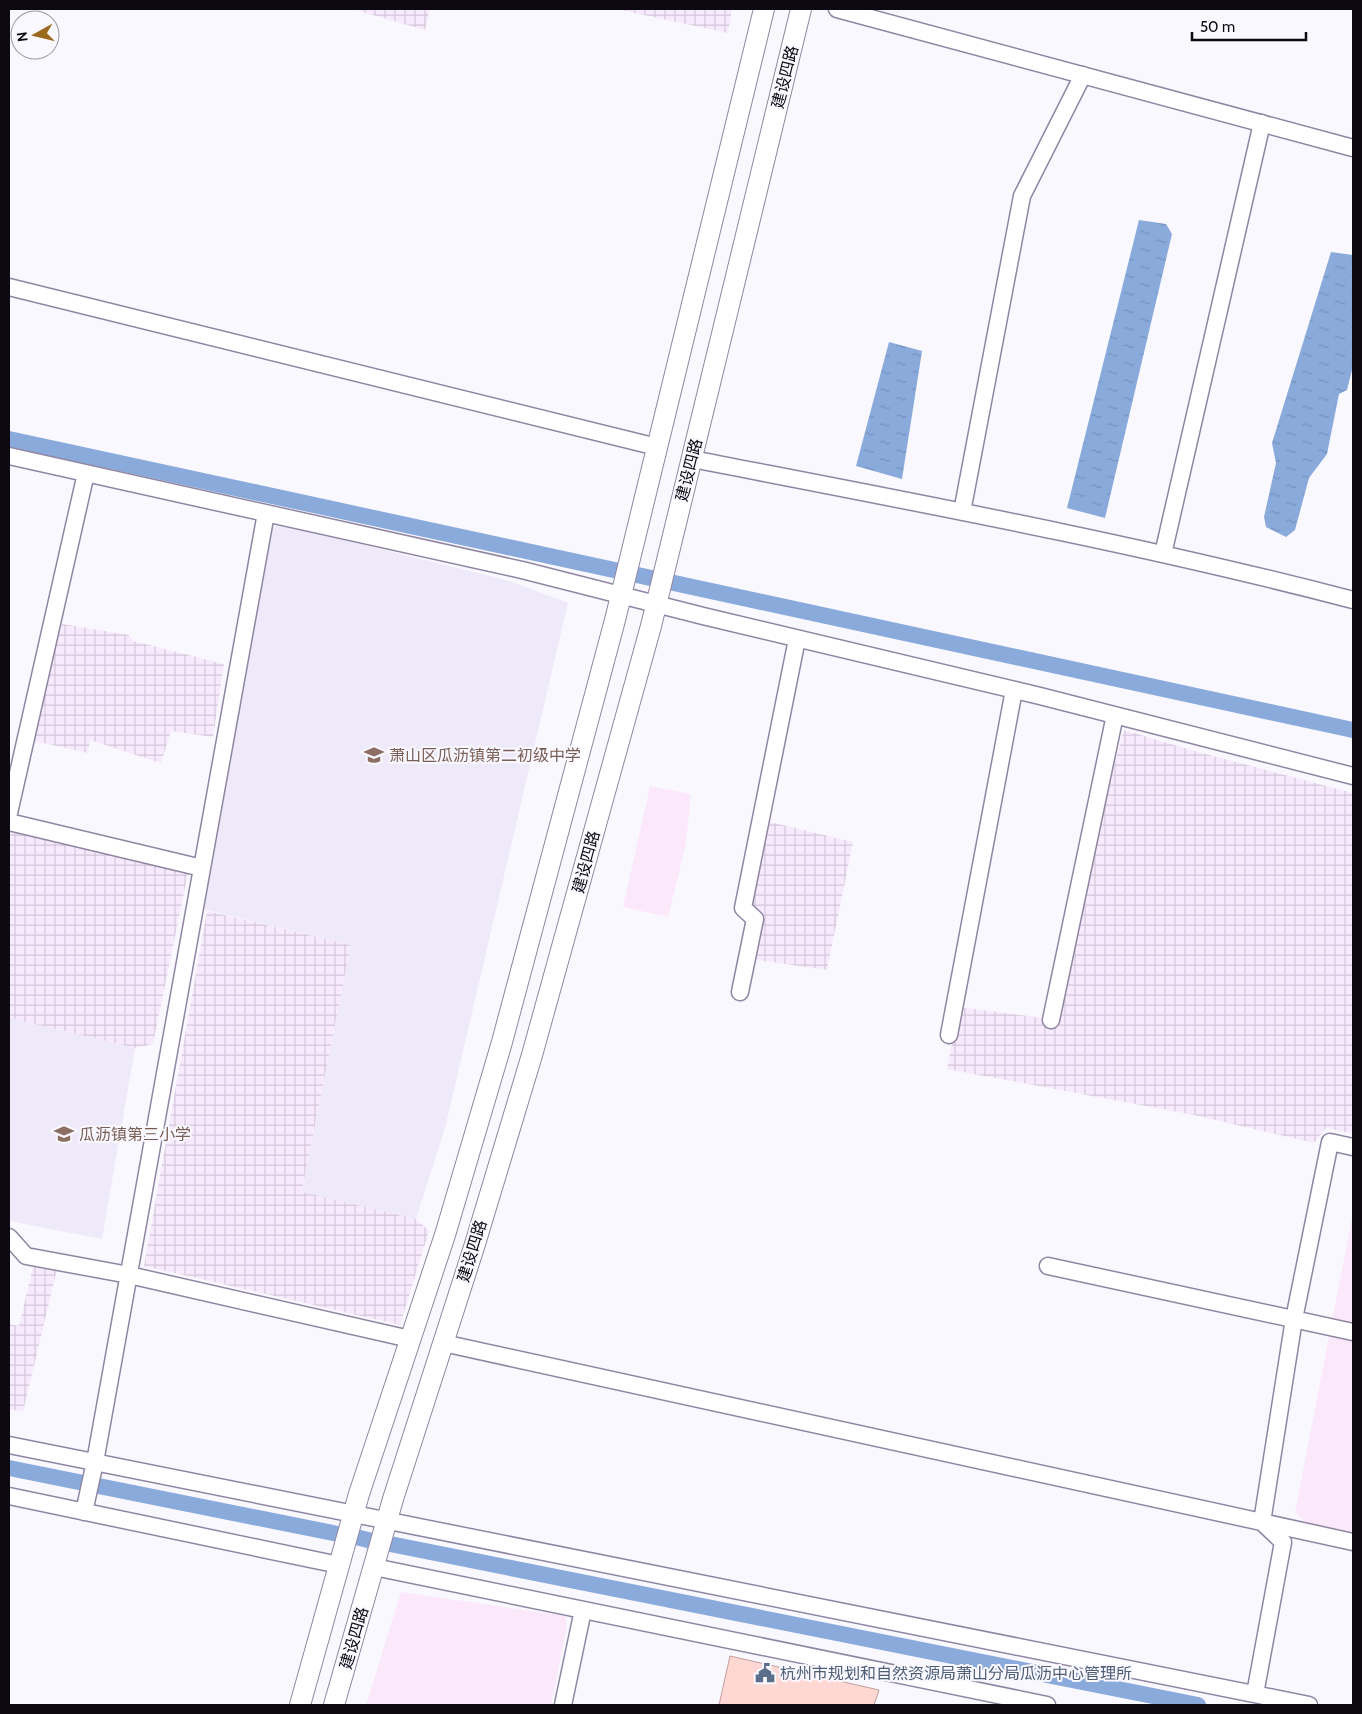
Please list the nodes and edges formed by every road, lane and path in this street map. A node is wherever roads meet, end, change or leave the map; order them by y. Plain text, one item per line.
1 (764, 9) edge
2 (801, 9) edge
3 (837, 9) edge
4 (1083, 75) junction
5 (1262, 123) junction
6 (1353, 148) edge
7 (9, 286) edge
8 (657, 447) junction
9 (9, 456) edge
10 (692, 459) junction
11 (86, 474) junction
12 (962, 512) junction
13 (266, 513) junction
14 (1163, 554) junction
15 (1353, 600) edge
16 (798, 639) junction
17 (1014, 690) junction
18 (1115, 715) junction
19 (1353, 776) edge
20 (9, 813) edge
21 (9, 822) edge
22 (202, 868) junction
23 (740, 992) dead end
24 (1051, 1020) dead end
25 (948, 1035) dead end
26 (1353, 1147) edge
27 (9, 1237) edge
28 (1048, 1266) dead end
29 (129, 1275) junction
30 (1294, 1319) junction
31 (1353, 1332) edge
32 (410, 1339) junction
33 (443, 1343) junction
34 (9, 1445) edge
35 (95, 1463) junction
36 (9, 1496) edge
37 (84, 1511) junction
38 (354, 1514) junction
39 (387, 1520) junction
40 (1262, 1522) junction
41 (1353, 1542) edge
42 (340, 1565) junction
43 (374, 1567) junction
44 (583, 1610) junction
45 (1254, 1694) junction
46 (300, 1705) edge
47 (334, 1705) edge
48 (563, 1705) edge
49 (1047, 1705) edge
50 (1309, 1705) edge

1 - 8 main road, 建设四路
2 - 10 main road, 建设四路
3 - 4 street
4 - 5 street
4 - 12 street
5 - 6 street
5 - 14 street
7 - 8 street
8 - 32 main road, 建设四路
9 - 11 street
10 - 12 street
10 - 33 main road, 建设四路
11 - 13 street
11 - 20 street
12 - 14 street
13 - 16 street
13 - 22 street
14 - 15 street
16 - 17 street
16 - 23 street
17 - 18 street
17 - 25 street
18 - 19 street
18 - 24 street
21 - 22 street
22 - 29 street
26 - 30 street
27 - 29 street
28 - 30 street
29 - 32 street
29 - 35 street
30 - 31 street
30 - 40 street
32 - 38 main road, 建设四路
33 - 39 main road, 建设四路
33 - 40 street
34 - 35 street
35 - 37 street
35 - 38 street
36 - 37 street
37 - 42 street
38 - 39 street
38 - 42 main road, 建设四路
39 - 43 main road, 建设四路
39 - 45 street
40 - 41 street
40 - 45 street
42 - 46 main road, 建设四路
43 - 44 street
43 - 47 main road, 建设四路
44 - 48 street
44 - 49 street
45 - 50 street

